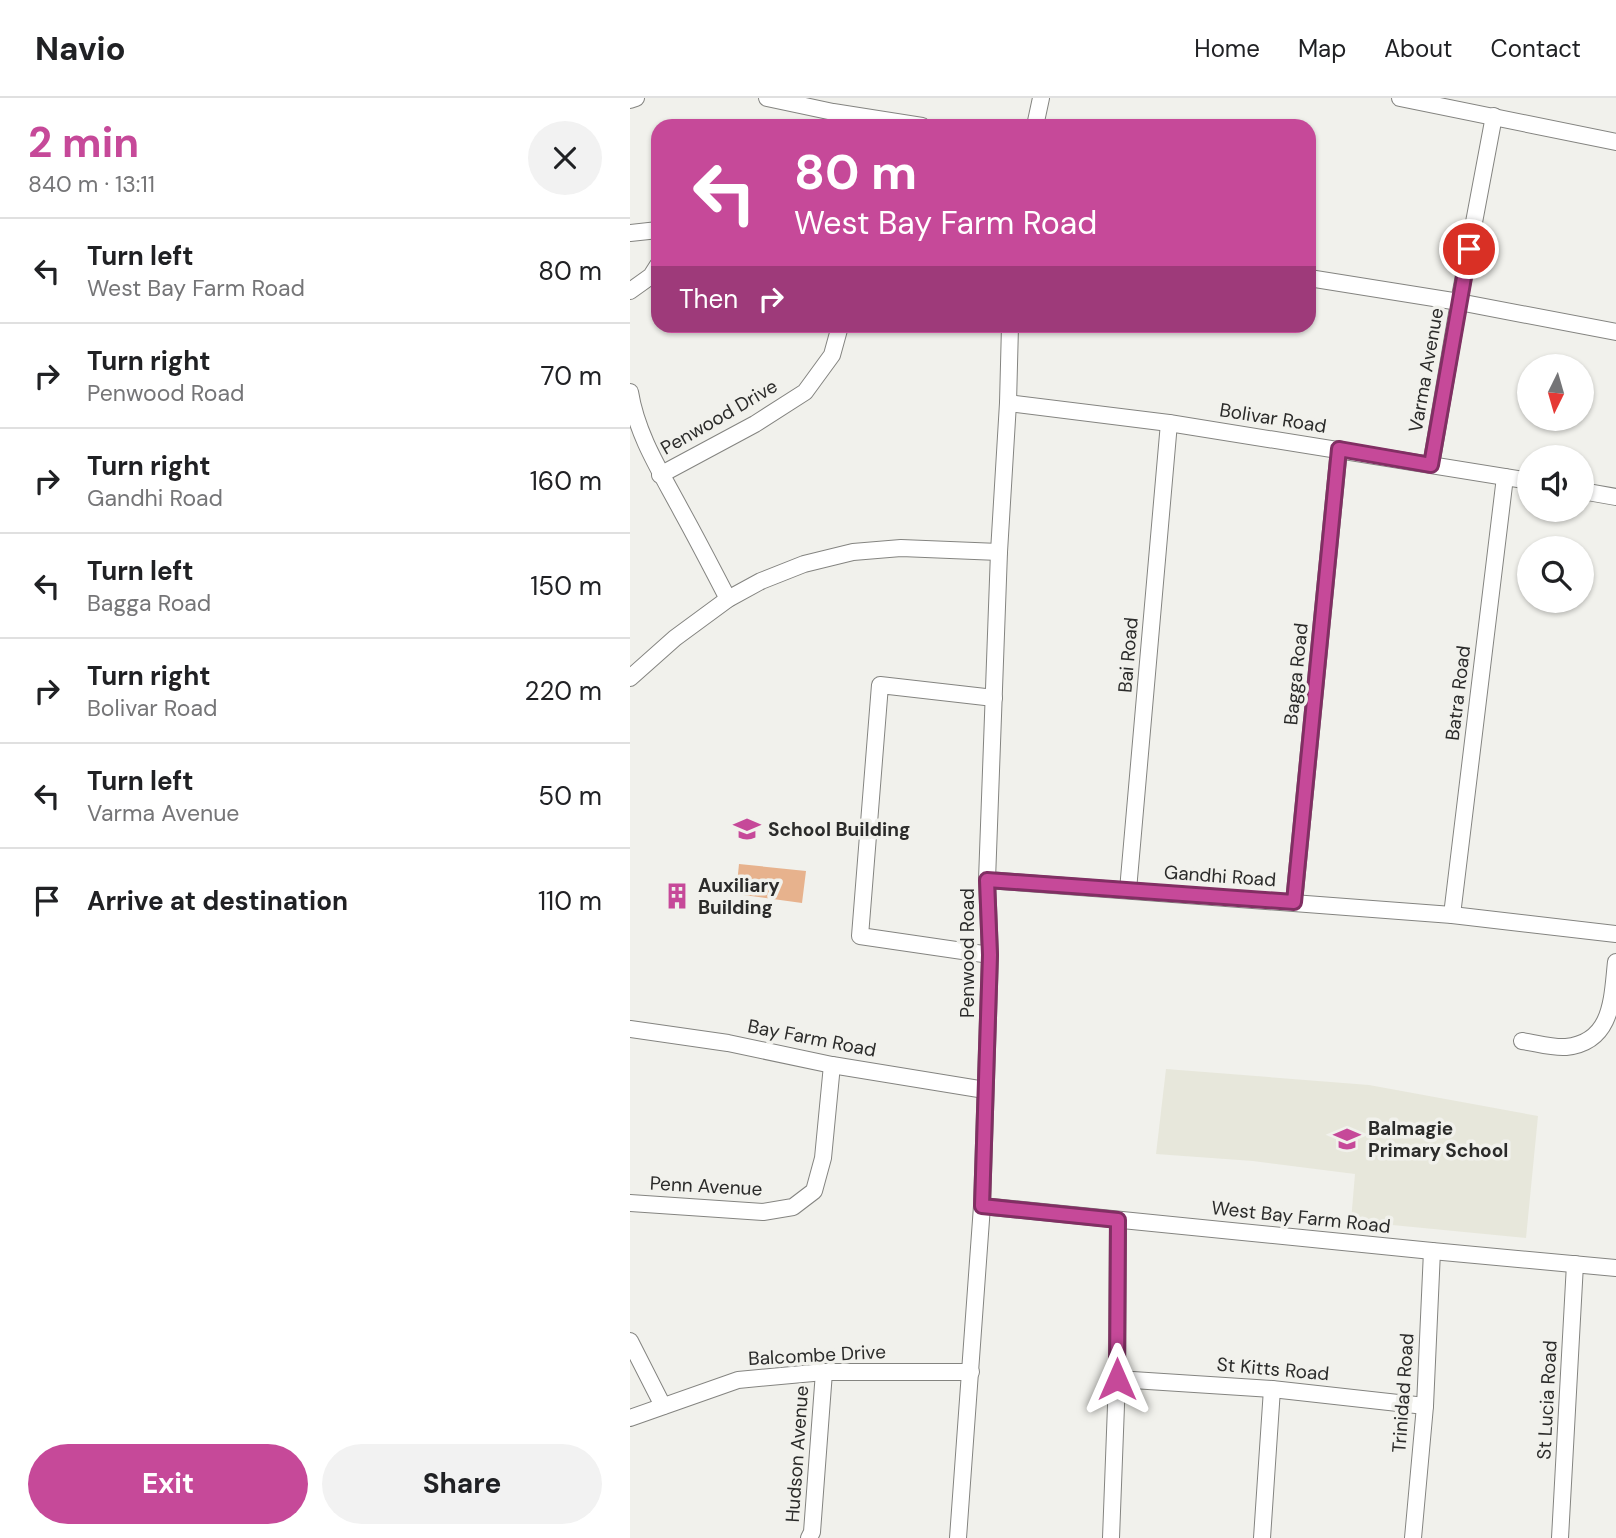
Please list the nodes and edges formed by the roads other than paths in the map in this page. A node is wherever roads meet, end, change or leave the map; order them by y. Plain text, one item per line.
1 (636, 98) edge
2 (767, 98) edge
3 (1041, 98) edge
4 (1400, 98) edge
5 (630, 100) edge
6 (1494, 116) junction
7 (874, 119) edge
8 (1036, 119) edge
9 (1616, 142) edge
10 (651, 231) edge
11 (630, 233) edge
12 (651, 276) edge
13 (1316, 279) edge
14 (630, 291) edge
15 (1459, 302) junction
16 (1616, 332) edge
17 (838, 333) edge
18 (1010, 333) edge
19 (630, 392) edge
20 (1008, 403) junction
21 (1169, 423) junction
22 (1339, 449) junction
23 (1431, 465) junction
24 (660, 475) junction
25 (1505, 477) junction
26 (1517, 479) edge
27 (1594, 493) edge
28 (1616, 497) edge
29 (999, 552) junction
30 (728, 599) junction
31 (630, 678) edge
32 (994, 698) junction
33 (987, 880) junction
34 (1128, 890) junction
35 (1294, 902) junction
36 (1452, 915) junction
37 (1616, 934) edge
38 (990, 955) junction
39 (1616, 962) edge
40 (630, 1029) edge
41 (1522, 1041) dead end
42 (832, 1065) junction
43 (985, 1090) junction
44 (630, 1203) edge
45 (982, 1206) junction
46 (1118, 1220) junction
47 (1432, 1251) junction
48 (1575, 1264) junction
49 (1616, 1268) edge
50 (630, 1340) edge
51 (824, 1372) junction
52 (971, 1372) junction
53 (1117, 1379) junction
54 (1272, 1389) junction
55 (663, 1406) junction
56 (1425, 1406) junction
57 (630, 1418) edge
58 (809, 1538) edge
59 (958, 1538) edge
60 (1111, 1538) edge
61 (1262, 1538) edge
62 (1413, 1538) edge
63 (1560, 1538) edge

1 - 5 street
2 - 7 street
3 - 8 street
4 - 6 street
6 - 9 street
6 - 15 street, Varma Avenue
10 - 11 street
12 - 14 street
13 - 15 street
15 - 16 street
15 - 23 street, Varma Avenue
17 - 24 street, Penwood Drive
18 - 20 street, Penwood Road
19 - 24 street
20 - 21 street, Bolivar Road
20 - 29 street, Penwood Road
21 - 22 street, Bolivar Road
21 - 34 street, Bai Road
22 - 23 street, Bolivar Road
22 - 35 street, Bagga Road
23 - 25 street, Bolivar Road
24 - 30 street
25 - 26 street, Bolivar Road
25 - 36 street, Batra Road
27 - 28 street
29 - 30 street
29 - 32 street, Penwood Road
30 - 31 street
32 - 33 street, Penwood Road
32 - 38 street
33 - 34 street, Gandhi Road
33 - 38 street, Penwood Road
34 - 35 street, Gandhi Road
35 - 36 street, Gandhi Road
36 - 37 street, Gandhi Road
38 - 43 street, Penwood Road
39 - 41 street
40 - 42 street, Bay Farm Road
42 - 43 street, Bay Farm Road
42 - 44 street, Penn Avenue
43 - 45 street, Penwood Road
45 - 46 street, West Bay Farm Road
45 - 52 street, Penwood Road
46 - 47 street, West Bay Farm Road
46 - 53 street
47 - 48 street, West Bay Farm Road
47 - 56 street, Trinidad Road
48 - 49 street, West Bay Farm Road
48 - 63 street, St Lucia Road
50 - 55 street
51 - 52 street, Balcombe Drive
51 - 55 street, Balcombe Drive
51 - 58 street, Hudson Avenue
52 - 59 street, Penwood Road
53 - 54 street, St Kitts Road
53 - 60 street
54 - 56 street, St Kitts Road
54 - 61 street
55 - 57 street, Balcombe Drive
56 - 62 street, Trinidad Road

